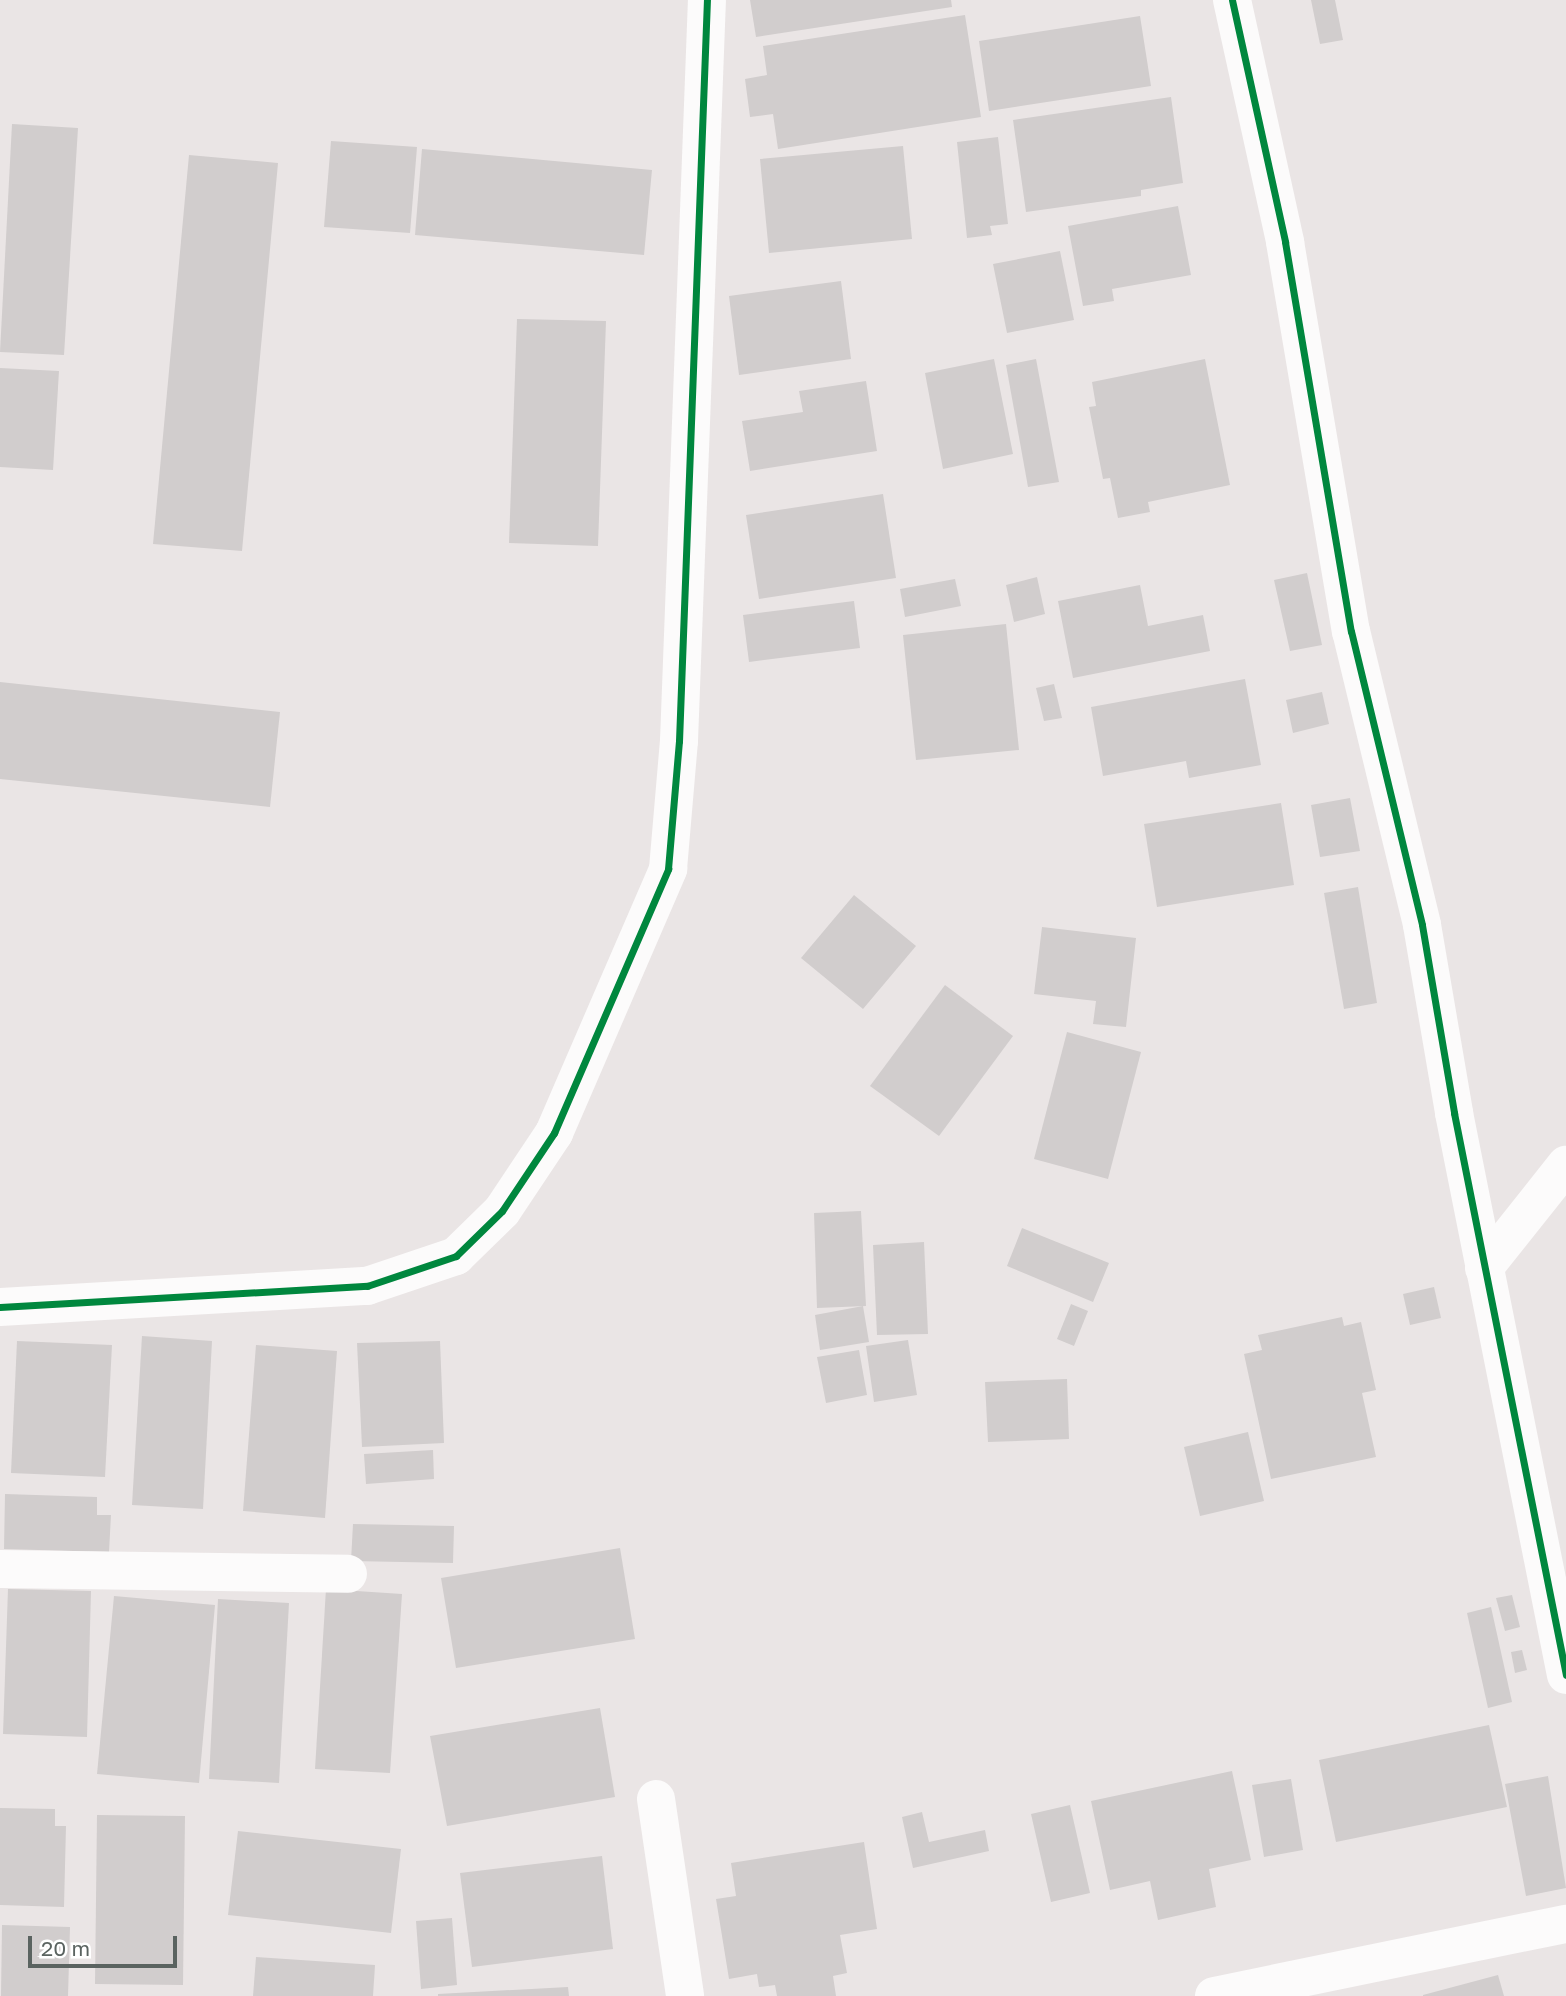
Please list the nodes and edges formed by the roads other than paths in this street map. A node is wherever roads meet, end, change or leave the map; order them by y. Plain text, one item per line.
1 (707, 0) edge
2 (1232, 0) edge
3 (1566, 1165) edge
4 (1483, 1268) junction
5 (0, 1307) edge
6 (0, 1569) edge
7 (348, 1574) dead end
8 (1566, 1675) edge
9 (656, 1799) dead end
10 (1566, 1924) edge
11 (685, 1996) edge
12 (1214, 1996) edge

1 - 5 street
2 - 4 street
3 - 4 street
4 - 8 street
6 - 7 street
9 - 11 street
10 - 12 street

